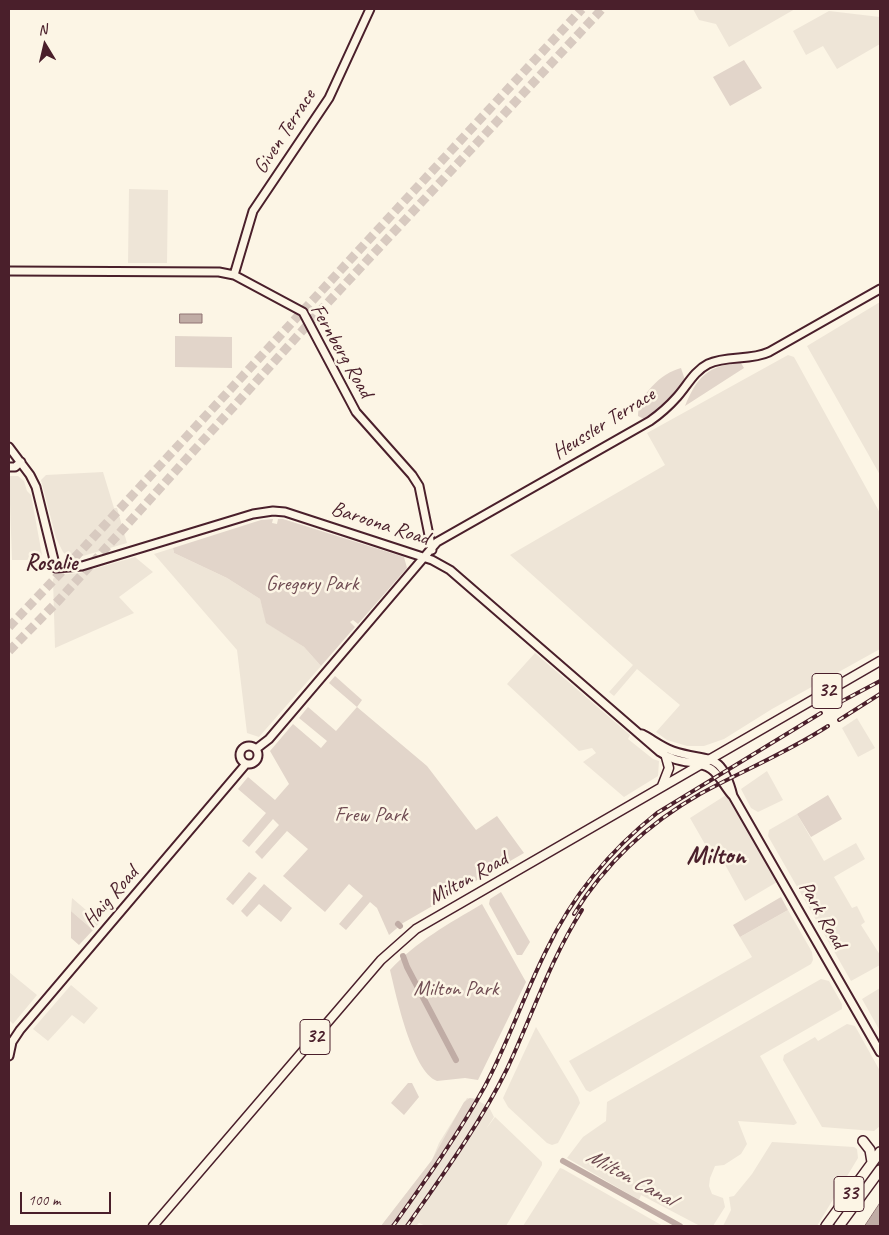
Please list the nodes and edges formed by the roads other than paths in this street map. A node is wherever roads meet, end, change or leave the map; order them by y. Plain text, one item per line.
1 (370, 9) edge
2 (9, 271) edge
3 (234, 276) junction
4 (880, 289) edge
5 (9, 447) edge
6 (21, 462) junction
7 (9, 467) edge
8 (432, 548) junction
9 (425, 557) junction
10 (437, 562) junction
11 (880, 661) edge
12 (639, 732) junction
13 (256, 750) junction
14 (666, 757) junction
15 (710, 758) junction
16 (246, 764) junction
17 (698, 765) junction
18 (662, 786) junction
19 (733, 796) junction
20 (880, 1052) edge
21 (9, 1056) edge
22 (863, 1141) dead end
23 (880, 1152) edge
24 (872, 1162) junction
25 (880, 1170) edge
26 (153, 1226) edge
27 (826, 1226) edge
28 (839, 1226) edge

1 - 3 street, Given Terrace
2 - 3 street, Fernberg Road
3 - 8 street, Fernberg Road
4 - 8 street, Heussler Terrace
5 - 6 street
6 - 7 street
6 - 9 street, Baroona Road
8 - 9 street, Heussler Terrace
8 - 10 street, Fernberg Road
9 - 10 street, Baroona Road
9 - 13 street
10 - 12 street, Baroona Road
11 - 15 main road, Milton Road / 32
12 - 14 street, Baroona Road
12 - 15 street, Baroona Road
13 - 16 street
13 - 16 street
14 - 17 street, Baroona Road
14 - 18 main road
15 - 17 main road, Milton Road / 32
15 - 19 street, Park Road
16 - 21 street, Haig Road
17 - 18 main road, Milton Road / 32
17 - 19 street, Park Road
18 - 26 main road, Milton Road / 32
19 - 20 street, Park Road
22 - 24 highway
23 - 24 highway, 33
24 - 27 highway, 33
25 - 28 highway, 33

